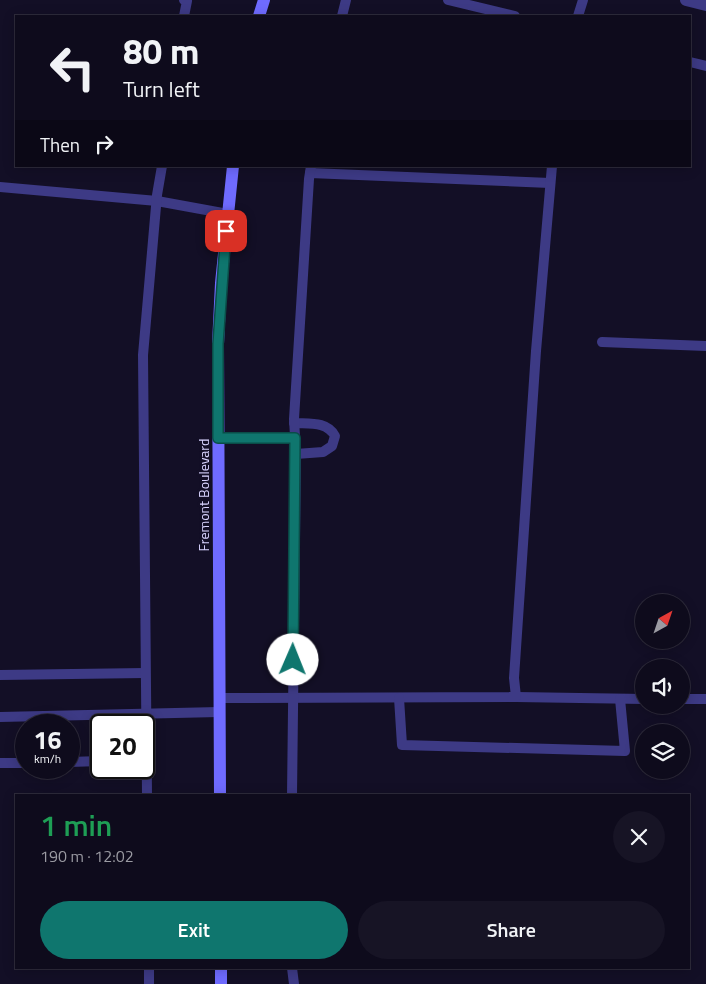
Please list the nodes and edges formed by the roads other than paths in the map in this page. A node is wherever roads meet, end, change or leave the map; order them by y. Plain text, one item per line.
1 (184, 0) edge
2 (264, 0) edge
3 (346, 0) edge
4 (448, 0) edge
5 (583, 0) edge
6 (686, 0) edge
7 (706, 5) edge
8 (184, 15) edge
9 (260, 15) edge
10 (342, 15) edge
11 (511, 15) edge
12 (578, 15) edge
13 (691, 62) edge
14 (706, 66) edge
15 (162, 167) edge
16 (233, 167) edge
17 (552, 167) edge
18 (310, 170) edge
19 (550, 183) junction
20 (0, 187) edge
21 (157, 201) junction
22 (228, 214) junction
23 (602, 342) dead end
24 (706, 346) edge
25 (294, 423) junction
26 (218, 438) junction
27 (295, 438) junction
28 (296, 454) junction
29 (145, 673) junction
30 (0, 675) edge
31 (219, 698) junction
32 (292, 698) junction
33 (399, 698) junction
34 (516, 698) junction
35 (620, 699) junction
36 (635, 699) edge
37 (690, 699) edge
38 (706, 699) edge
39 (219, 712) junction
40 (146, 714) edge
41 (155, 715) edge
42 (90, 716) edge
43 (0, 717) edge
44 (0, 763) edge
45 (15, 763) edge
46 (146, 779) edge
47 (147, 794) edge
48 (220, 794) edge
49 (292, 794) edge
50 (149, 969) edge
51 (221, 969) edge
52 (292, 969) edge
53 (149, 984) edge
54 (221, 984) edge
55 (294, 984) edge

1 - 8 lane
2 - 9 main road
3 - 10 lane
4 - 11 lane
5 - 12 lane
6 - 7 street
13 - 14 lane
15 - 21 lane
16 - 22 main road, Fremont Boulevard
17 - 19 lane
18 - 19 lane
18 - 25 lane
19 - 34 lane
20 - 21 lane
21 - 22 lane
21 - 29 lane
22 - 26 main road, Fremont Boulevard
23 - 24 lane
25 - 27 lane
25 - 28 lane
26 - 27 lane
26 - 31 main road, Fremont Boulevard
27 - 28 lane
28 - 32 lane
29 - 30 lane
29 - 40 lane
31 - 32 lane
31 - 39 main road, Fremont Boulevard
32 - 33 lane
32 - 49 lane
33 - 34 lane
33 - 35 lane
34 - 35 lane
35 - 36 lane
37 - 38 lane
39 - 41 lane
39 - 48 main road, Fremont Boulevard
42 - 43 lane
44 - 45 lane
46 - 47 lane
50 - 53 lane
51 - 54 main road
52 - 55 lane

